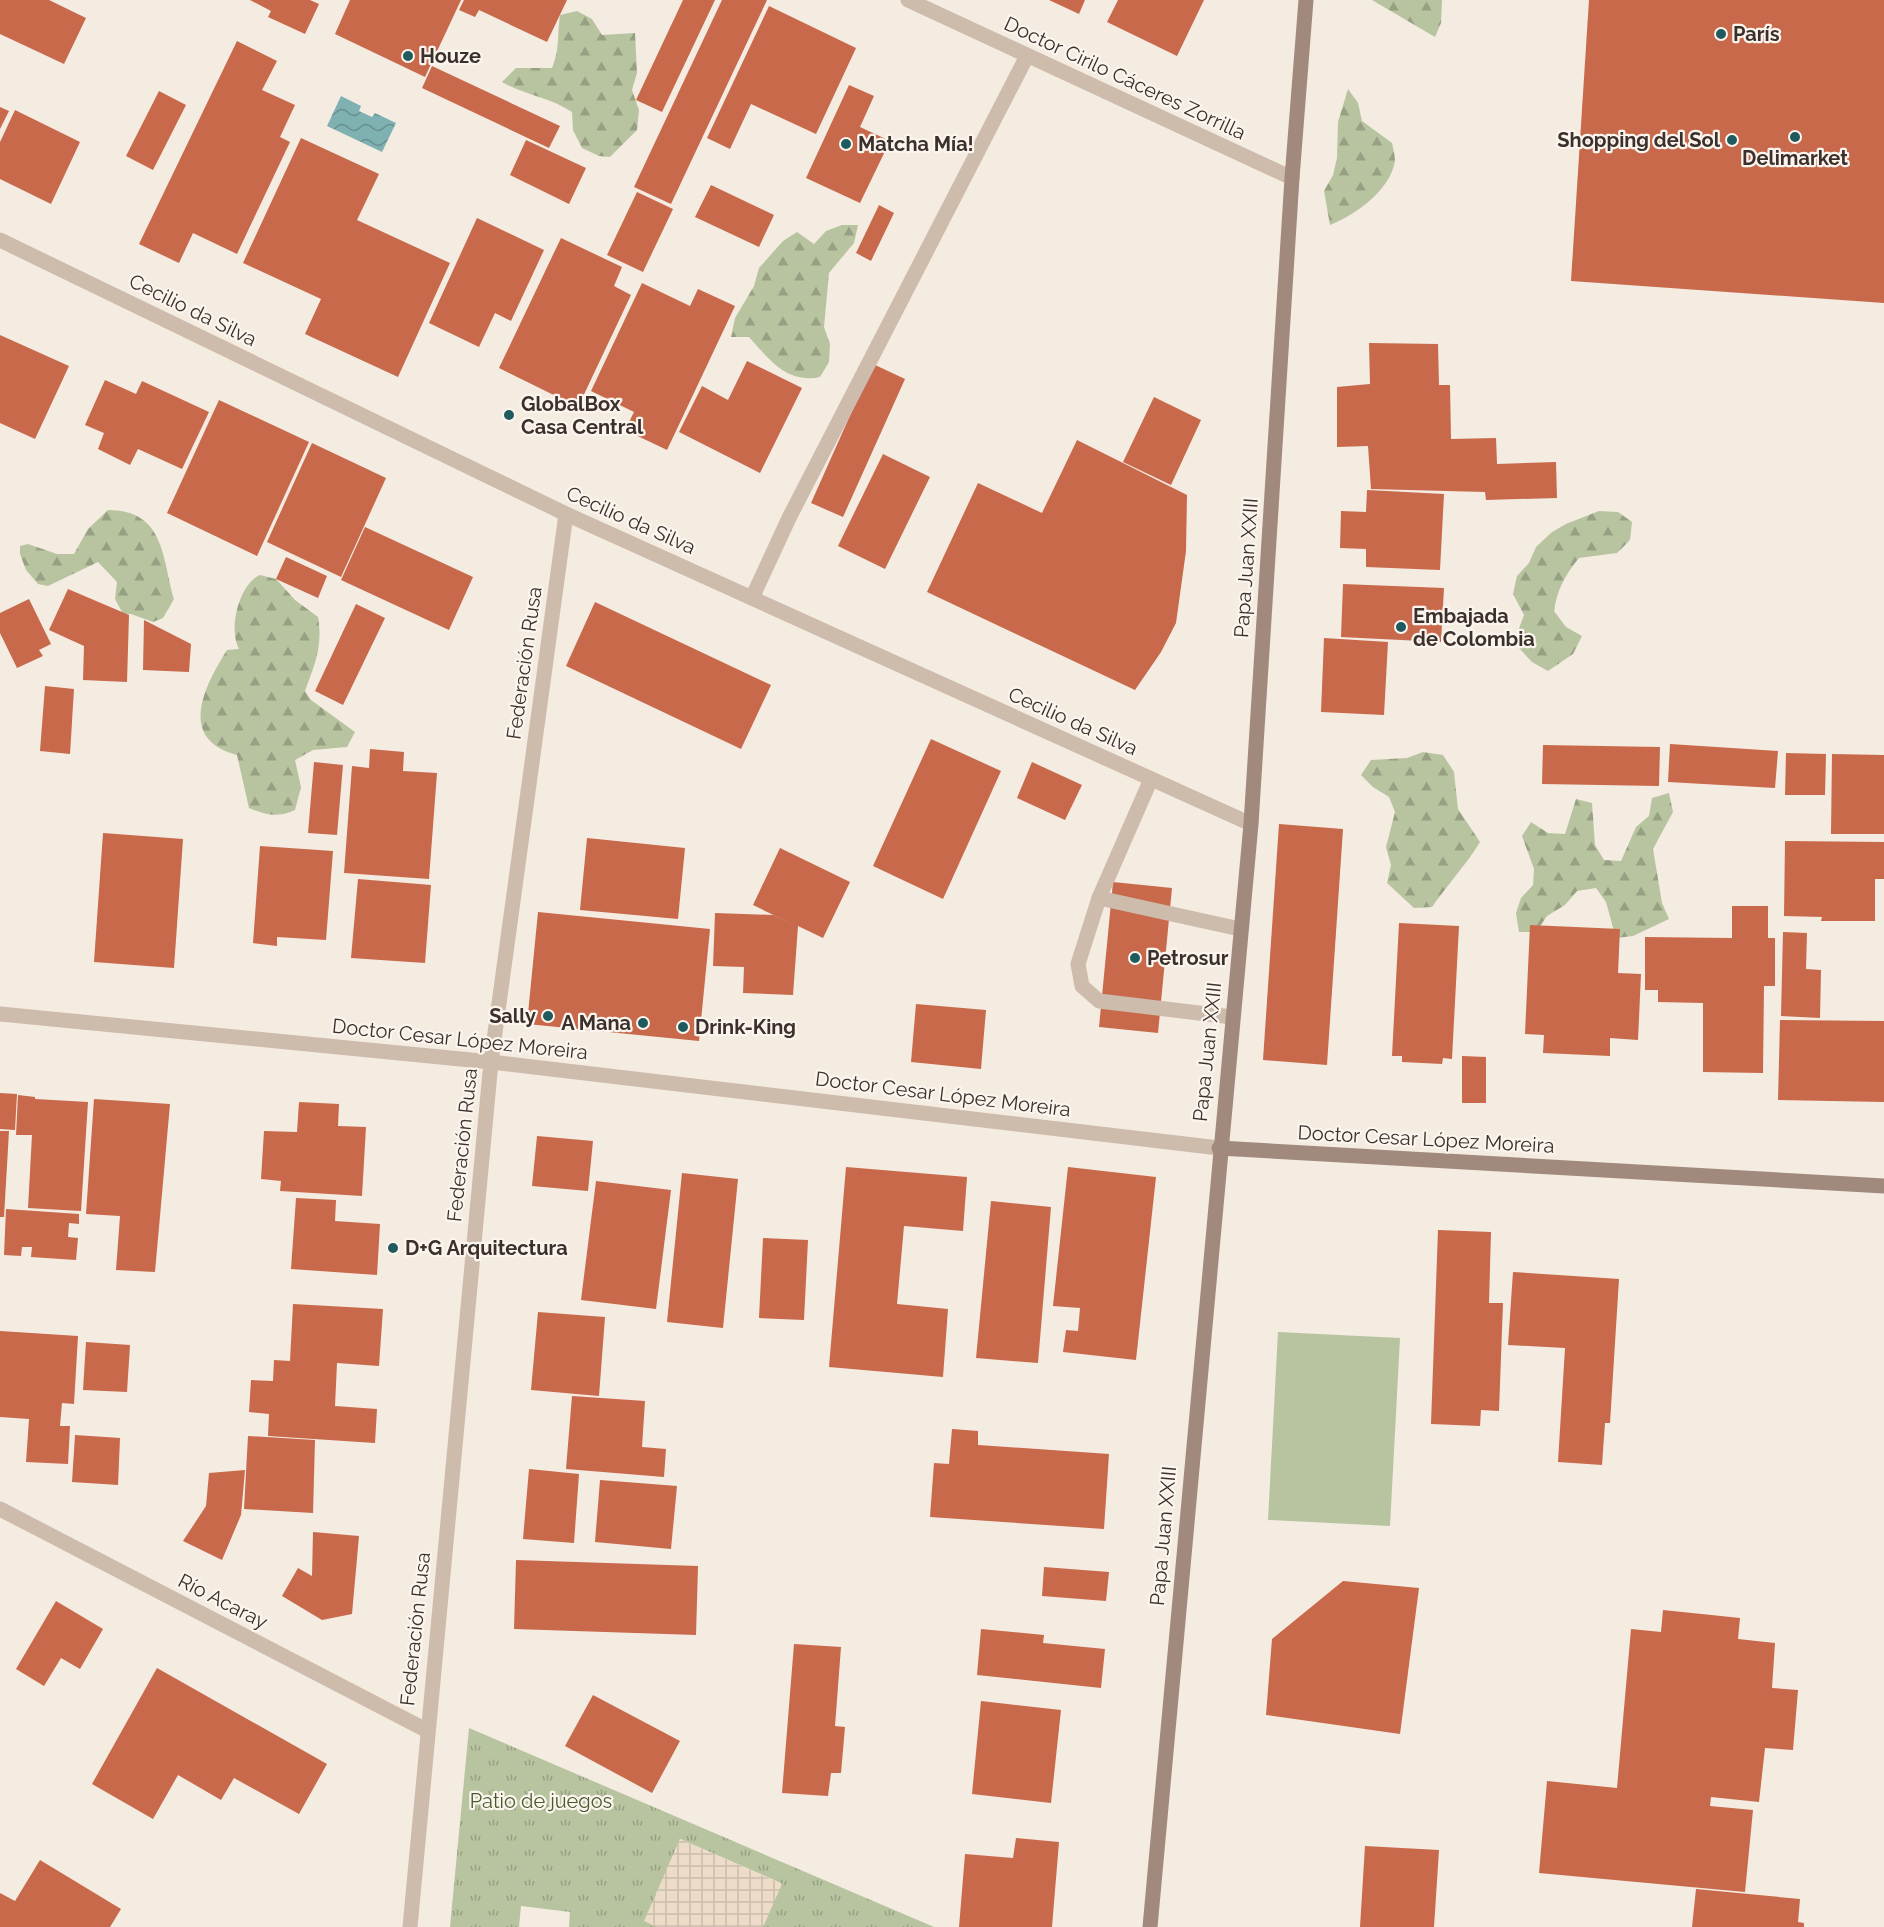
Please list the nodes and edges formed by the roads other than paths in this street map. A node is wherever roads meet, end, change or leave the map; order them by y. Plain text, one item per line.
1 (908, 0) edge
2 (1306, 0) edge
3 (1027, 56) junction
4 (1292, 178) junction
5 (0, 240) edge
6 (566, 514) junction
7 (752, 598) junction
8 (1151, 779) junction
9 (1251, 824) junction
10 (1099, 898) junction
11 (1240, 929) junction
12 (0, 1014) edge
13 (1232, 1017) junction
14 (491, 1062) junction
15 (1219, 1148) junction
16 (1884, 1186) edge
17 (0, 1509) edge
18 (426, 1730) junction
19 (410, 1927) edge
20 (1150, 1927) edge

1 - 3 street, Doctor Cirilo Cáceres Zorrilla
2 - 4 street, Papa Juan XXIII
3 - 4 street, Doctor Cirilo Cáceres Zorrilla
3 - 7 street
4 - 9 street, Papa Juan XXIII
5 - 6 street, Cecilio da Silva
6 - 7 street, Cecilio da Silva
6 - 14 street, Federación Rusa
7 - 8 street, Cecilio da Silva
8 - 9 street, Cecilio da Silva
8 - 10 street
9 - 11 street, Papa Juan XXIII
10 - 11 street
10 - 13 street
11 - 13 street, Papa Juan XXIII
12 - 14 street, Doctor Cesar López Moreira
13 - 15 street, Papa Juan XXIII
14 - 15 street, Doctor Cesar López Moreira
14 - 18 street, Federación Rusa
15 - 16 street, Doctor Cesar López Moreira
15 - 20 street, Papa Juan XXIII
17 - 18 street, Río Acaray
18 - 19 street, Federación Rusa

